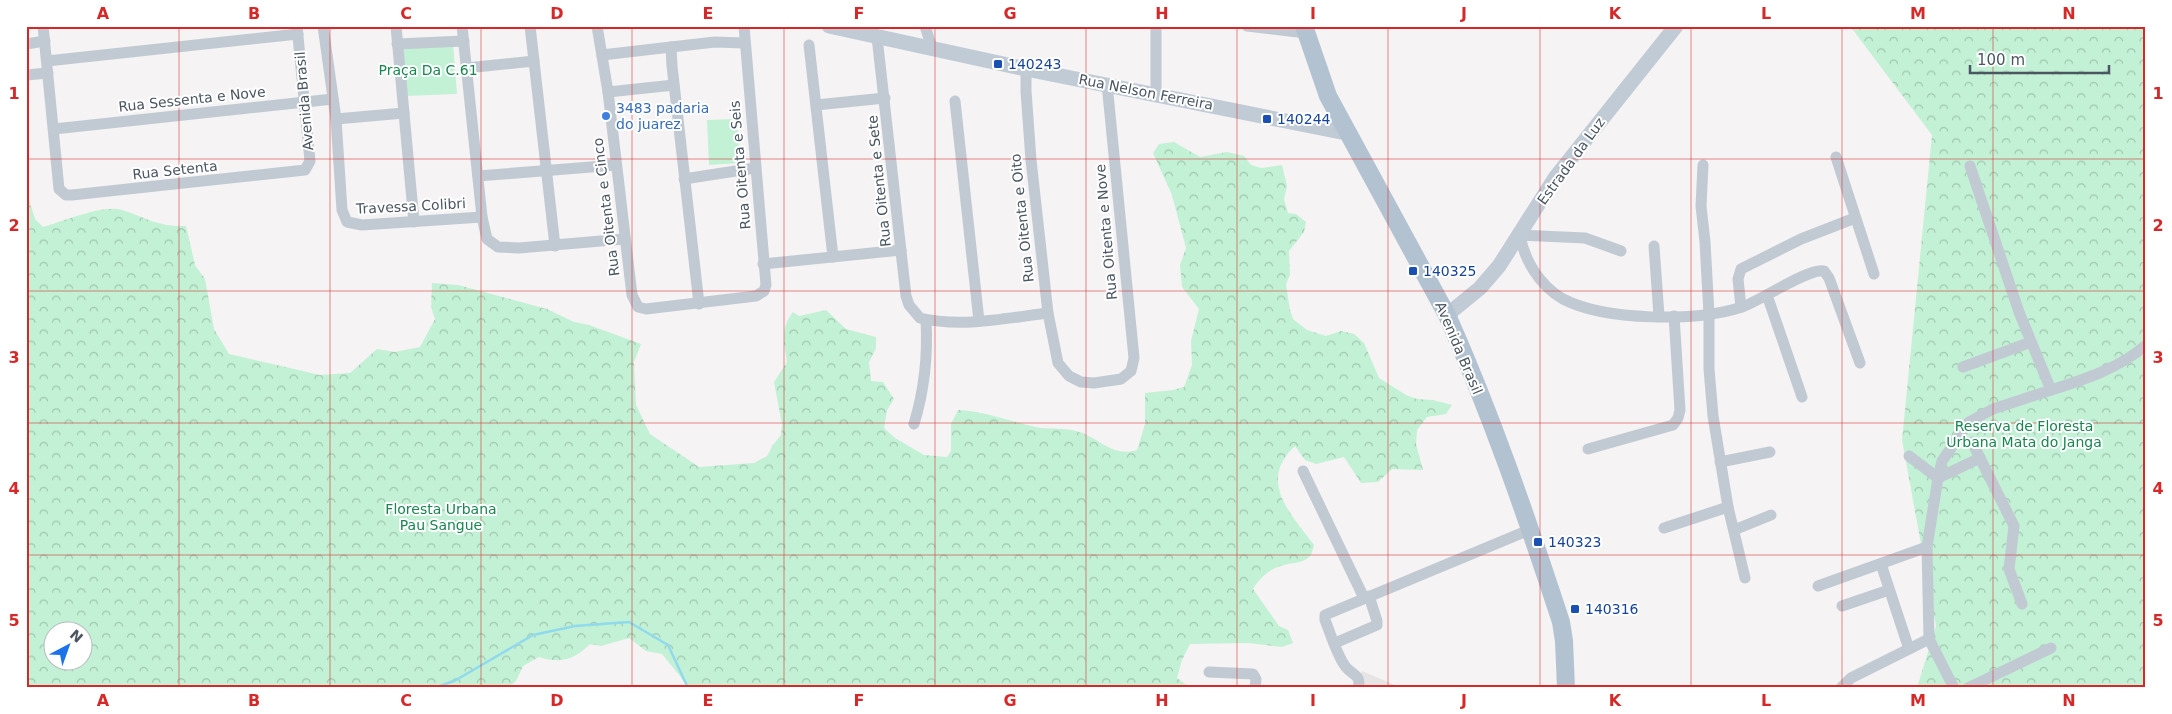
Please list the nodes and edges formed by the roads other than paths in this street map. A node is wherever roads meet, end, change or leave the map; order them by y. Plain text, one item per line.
1 (43, 26) edge
2 (324, 26) edge
3 (396, 26) edge
4 (462, 26) edge
5 (530, 26) edge
6 (597, 26) edge
7 (744, 26) edge
8 (829, 26) edge
9 (925, 26) edge
10 (1156, 26) edge
11 (1247, 26) edge
12 (1676, 26) edge
13 (298, 30) edge
14 (1305, 30) edge
15 (877, 36) junction
16 (45, 41) junction
17 (464, 41) junction
18 (744, 43) junction
19 (26, 44) edge
20 (397, 44) junction
21 (672, 46) junction
22 (809, 46) dead end
23 (932, 48) junction
24 (602, 55) junction
25 (47, 61) junction
26 (534, 61) junction
27 (466, 68) junction
28 (1026, 69) junction
29 (48, 73) junction
30 (26, 75) edge
31 (1107, 84) junction
32 (674, 86) junction
33 (608, 92) junction
34 (1156, 94) junction
35 (885, 98) junction
36 (333, 99) junction
37 (305, 101) junction
38 (955, 101) dead end
39 (816, 104) junction
40 (404, 113) junction
41 (336, 119) junction
42 (54, 129) junction
43 (1346, 133) junction
44 (1836, 157) dead end
45 (616, 165) junction
46 (1703, 165) dead end
47 (1970, 166) dead end
48 (755, 168) junction
49 (546, 170) junction
50 (302, 172) joint
51 (478, 176) junction
52 (684, 179) junction
53 (482, 217) junction
54 (1855, 218) junction
55 (414, 222) junction
56 (1520, 235) junction
57 (624, 239) junction
58 (555, 246) junction
59 (1654, 246) dead end
60 (901, 250) junction
61 (1621, 251) dead end
62 (833, 257) junction
63 (763, 264) junction
64 (1874, 274) dead end
65 (1767, 295) junction
66 (699, 304) junction
67 (1741, 307) junction
68 (1048, 313) junction
69 (1709, 314) junction
70 (1447, 315) junction
71 (1659, 316) junction
72 (1674, 316) junction
73 (923, 319) junction
74 (979, 321) junction
75 (2032, 342) junction
76 (2146, 345) edge
77 (1058, 363) joint
78 (1860, 363) dead end
79 (1963, 367) dead end
80 (2051, 390) junction
81 (1802, 397) dead end
82 (914, 424) dead end
83 (1972, 442) dead end
84 (1588, 450) dead end
85 (1770, 452) dead end
86 (1908, 456) dead end
87 (1980, 458) junction
88 (1720, 462) junction
89 (1303, 471) dead end
90 (1938, 478) junction
91 (1728, 507) junction
92 (1771, 515) dead end
93 (1664, 528) dead end
94 (1529, 530) junction
95 (1734, 530) junction
96 (1927, 547) junction
97 (1881, 564) junction
98 (1745, 578) dead end
99 (1818, 586) dead end
100 (1889, 590) junction
101 (1366, 597) junction
102 (2022, 604) dead end
103 (1842, 606) dead end
104 (1929, 638) junction
105 (1335, 643) junction
106 (2052, 648) dead end
107 (1908, 649) junction
108 (1208, 672) dead end
109 (1255, 688) edge
110 (1358, 688) edge
111 (1566, 688) edge
112 (1841, 688) edge
113 (1954, 688) edge
114 (1968, 688) edge

1 - 16 street
2 - 36 street, Travessa Colibri
3 - 20 street
4 - 17 street
5 - 26 street
6 - 24 street, Rua Oitenta e Cinco
7 - 18 street, Rua Oitenta e Seis
8 - 15 main road, Rua Nelson Ferreira
9 - 23 street
10 - 34 street
11 - 14 street
12 - 56 main road, Estrada da Luz
13 - 25 street
13 - 37 street, Avenida Brasil
14 - 43 main road, Avenida Brasil
15 - 23 main road, Rua Nelson Ferreira
15 - 35 street, Rua Oitenta e Sete
16 - 19 street
16 - 25 street
17 - 20 street
17 - 27 street
18 - 21 street
18 - 48 street, Rua Oitenta e Seis
20 - 40 street
21 - 24 street
21 - 32 street
22 - 39 street
23 - 28 main road, Rua Nelson Ferreira
24 - 33 street, Rua Oitenta e Cinco
25 - 29 street
26 - 27 street
26 - 49 street
27 - 51 street
28 - 31 main road, Rua Nelson Ferreira
28 - 68 street, Rua Oitenta e Oito
29 - 30 street
29 - 42 street
31 - 34 main road, Rua Nelson Ferreira
31 - 77 street, Rua Oitenta e Nove
32 - 33 street
32 - 52 street
33 - 45 street, Rua Oitenta e Cinco
34 - 43 main road, Rua Nelson Ferreira
35 - 39 street
35 - 60 street, Rua Oitenta e Sete
36 - 37 street, Rua Sessenta e Nove
36 - 41 street, Travessa Colibri
37 - 42 street, Rua Sessenta e Nove
37 - 50 street, Avenida Brasil
38 - 74 street
39 - 62 street
40 - 41 street
40 - 55 street
41 - 55 street, Travessa Colibri
42 - 50 street, Rua Setenta
43 - 70 main road, Avenida Brasil
44 - 54 street
45 - 49 street
45 - 57 street, Rua Oitenta e Cinco
46 - 69 street
47 - 75 street
48 - 52 street
48 - 63 street, Rua Oitenta e Seis
49 - 51 street
49 - 58 street
51 - 53 street
52 - 66 street
53 - 55 street, Travessa Colibri
53 - 58 street
54 - 64 street
54 - 67 street
56 - 61 street
56 - 70 main road, Estrada da Luz
56 - 71 street
57 - 58 street
57 - 66 street, Rua Oitenta e Cinco
59 - 71 street
60 - 62 street
60 - 73 street, Rua Oitenta e Sete
62 - 63 street
63 - 66 street, Rua Oitenta e Seis
65 - 67 street
65 - 78 street
65 - 81 street
67 - 69 street
68 - 74 street
68 - 77 street, Rua Oitenta e Oito
69 - 72 street
69 - 88 street
70 - 94 main road, Avenida Brasil
71 - 72 street
72 - 84 street
73 - 74 street
73 - 82 street
75 - 79 street
75 - 80 street
76 - 80 street
80 - 90 street
83 - 87 street
85 - 88 street
86 - 90 street
87 - 90 street
87 - 102 street
88 - 91 street
89 - 101 street
90 - 96 street
91 - 93 street
91 - 95 street
92 - 95 street
94 - 101 street
94 - 111 main road, Avenida Brasil
95 - 98 street
96 - 97 street
96 - 104 street
97 - 99 street
97 - 100 street
100 - 103 street
100 - 107 street
101 - 105 street
101 - 105 street
104 - 107 street
104 - 113 street
105 - 110 street
106 - 114 street
107 - 112 street
108 - 109 street

